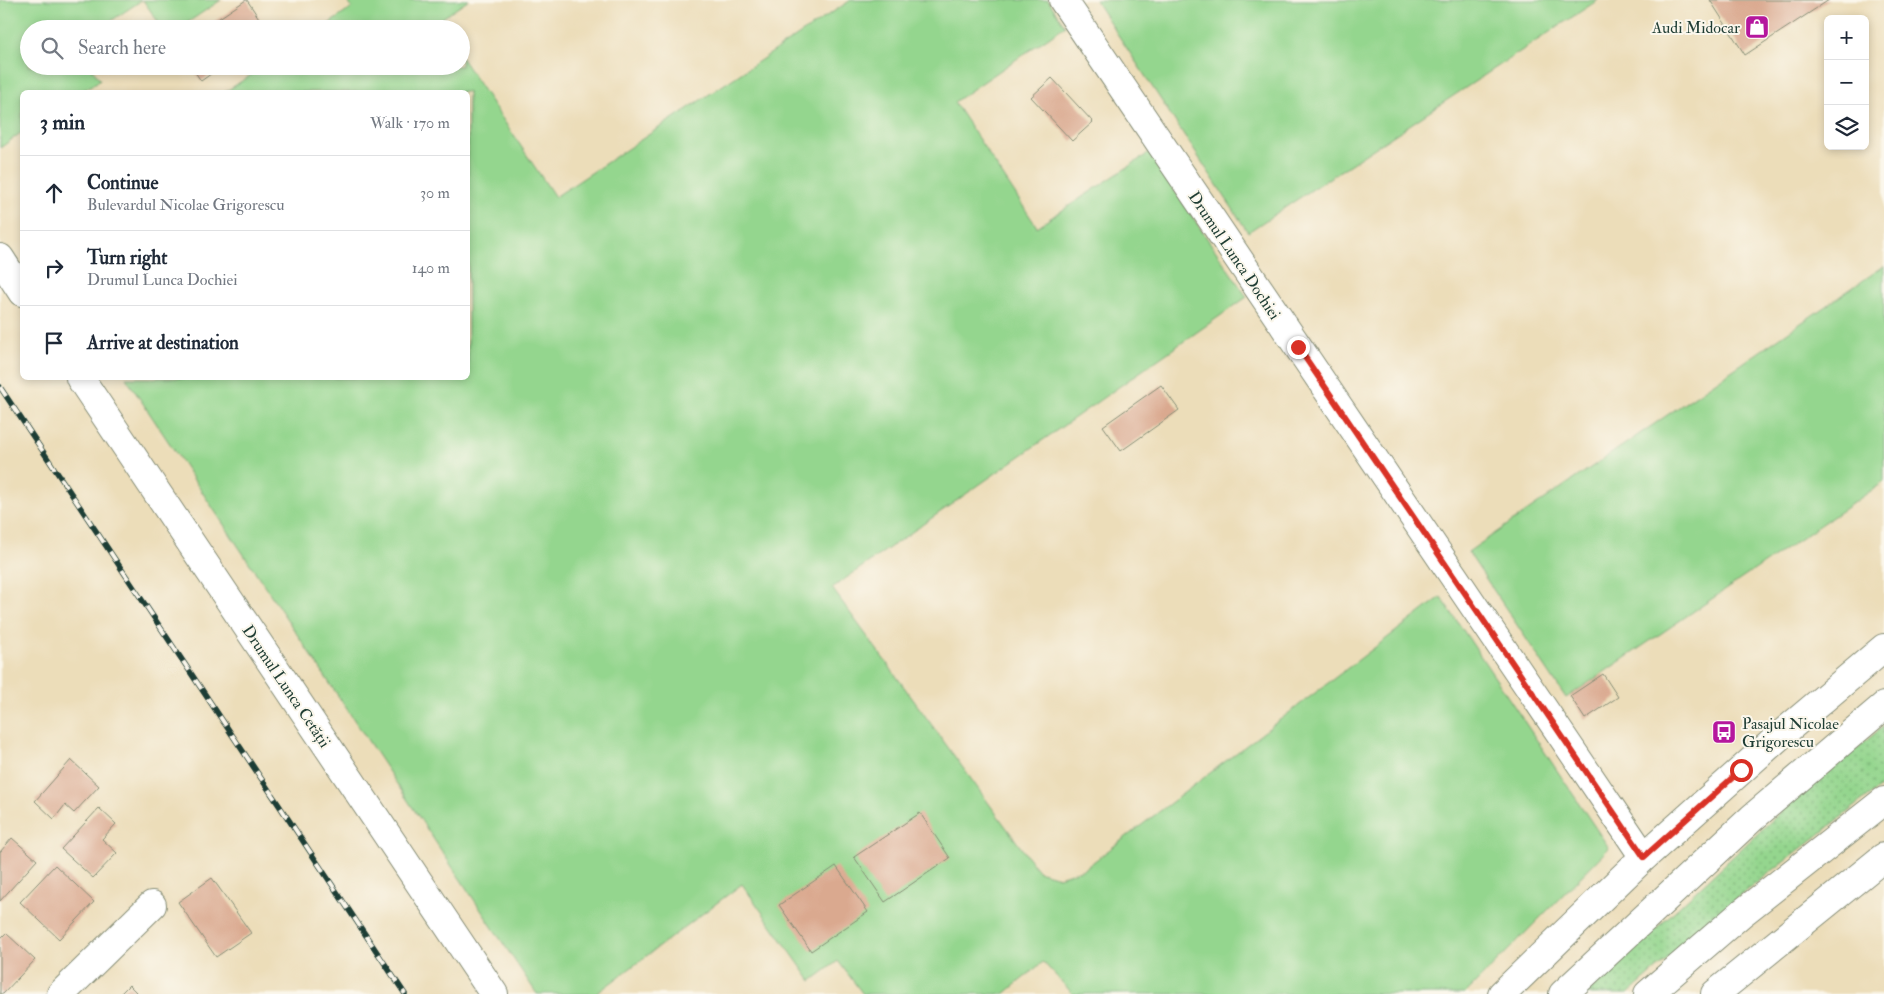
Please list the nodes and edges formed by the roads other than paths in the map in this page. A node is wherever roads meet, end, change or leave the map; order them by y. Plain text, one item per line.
1 (1063, 0) edge
2 (0, 258) edge
3 (20, 289) edge
4 (81, 380) edge
5 (1884, 648) edge
6 (1884, 706) edge
7 (1884, 801) edge
8 (1644, 857) junction
9 (1884, 857) edge
10 (152, 904) dead end
11 (61, 994) edge
12 (494, 994) edge
13 (1502, 994) edge
14 (1563, 994) edge
15 (1648, 994) edge
16 (1715, 994) edge

1 - 8 street, Drumul Lunca Dochiei
2 - 3 street
4 - 12 street, Drumul Lunca Cetății
5 - 8 street
6 - 14 street
7 - 15 street
8 - 13 street
9 - 16 street
10 - 11 street

